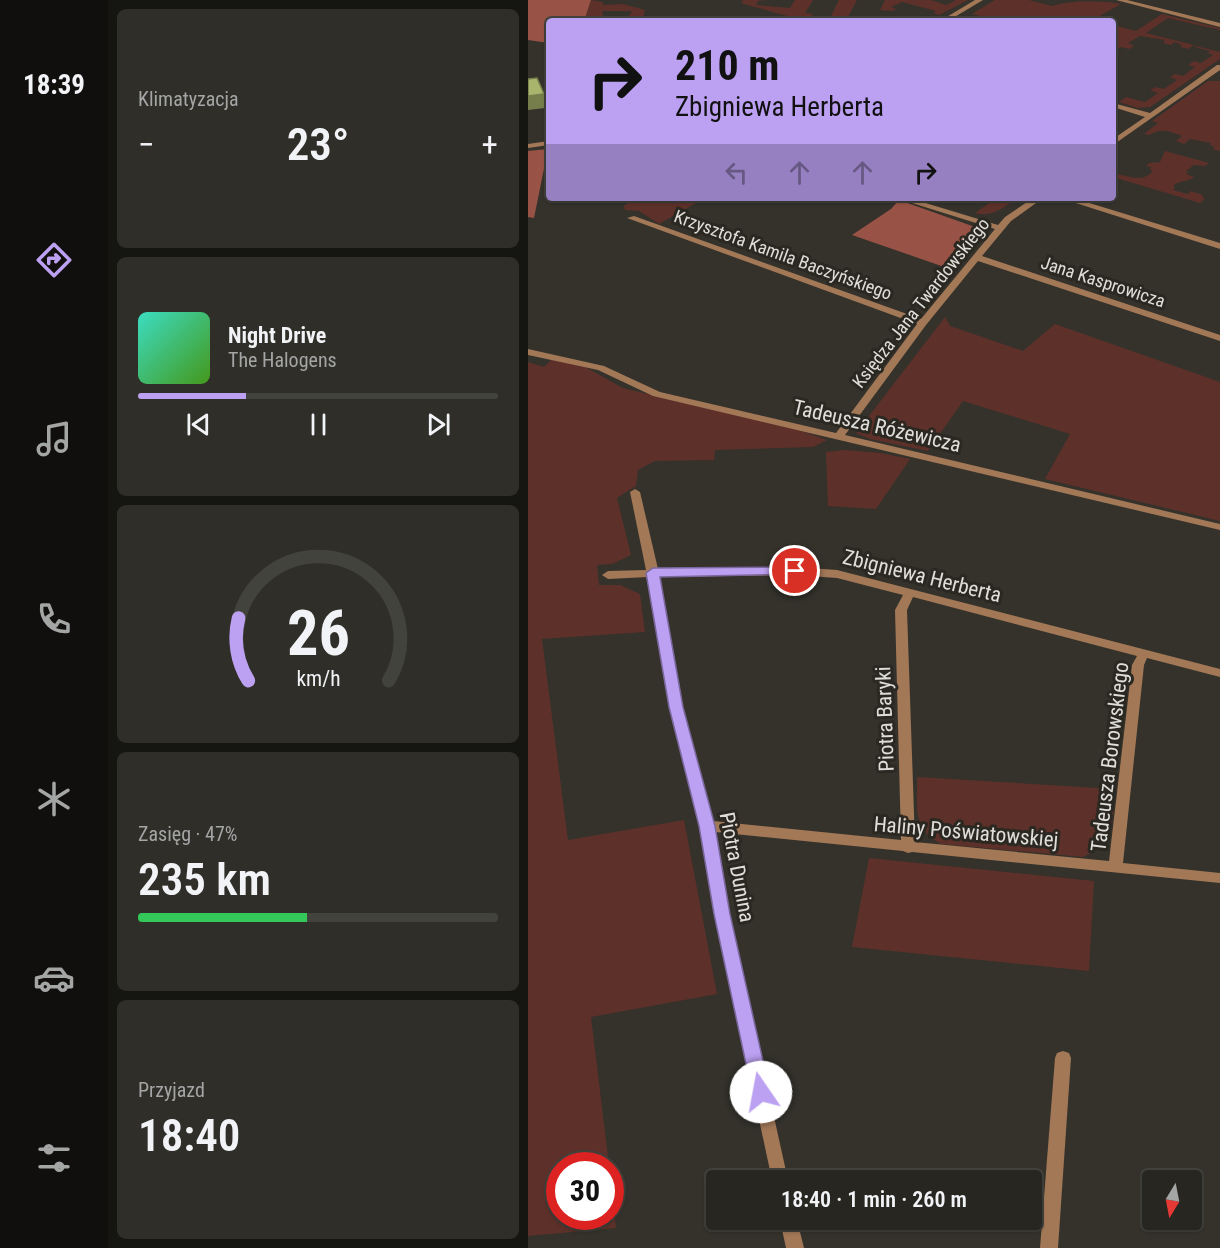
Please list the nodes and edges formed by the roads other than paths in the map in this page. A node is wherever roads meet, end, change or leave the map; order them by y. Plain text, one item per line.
1 (980, 0) edge
2 (1119, 0) edge
3 (947, 18) edge
4 (1220, 25) edge
5 (1220, 68) edge
6 (1116, 106) edge
7 (1151, 116) junction
8 (1116, 141) edge
9 (546, 143) edge
10 (528, 146) edge
11 (910, 201) edge
12 (1035, 201) edge
13 (1074, 201) edge
14 (632, 218) dead end
15 (1000, 228) junction
16 (1220, 246) edge
17 (975, 257) junction
18 (923, 323) junction
19 (1220, 338) edge
20 (528, 352) edge
21 (839, 437) junction
22 (635, 492) dead end
23 (1220, 527) edge
24 (653, 573) junction
25 (608, 575) dead end
26 (910, 591) junction
27 (1144, 653) junction
28 (1220, 673) edge
29 (707, 826) junction
30 (908, 848) junction
31 (1115, 867) junction
32 (1220, 879) edge
33 (1063, 1058) dead end
34 (778, 1170) edge
35 (791, 1230) edge
36 (795, 1248) edge
37 (1049, 1248) edge

1 - 3 street
2 - 4 street
5 - 7 street
6 - 7 street
7 - 8 street
9 - 10 street
11 - 15 street
12 - 15 street, Księdza Jana Twardowskiego
13 - 16 street
14 - 18 street, Krzysztofa Kamila Baczyńskiego
15 - 17 street, Księdza Jana Twardowskiego
17 - 18 street, Księdza Jana Twardowskiego
17 - 19 street, Jana Kasprowicza
18 - 21 street, Księdza Jana Twardowskiego
20 - 21 street, Tadeusza Różewicza
21 - 23 street, Tadeusza Różewicza
22 - 24 street, Piotra Dunina
24 - 25 street, Zbigniewa Herberta
24 - 26 street, Zbigniewa Herberta
24 - 29 street, Piotra Dunina
26 - 27 street, Zbigniewa Herberta
26 - 30 street, Piotra Baryki
27 - 28 street, Zbigniewa Herberta
27 - 31 street, Tadeusza Borowskiego
29 - 30 street, Haliny Poświatowskiej
29 - 34 street, Piotra Dunina
30 - 31 street, Haliny Poświatowskiej
31 - 32 street, Haliny Poświatowskiej
33 - 37 street
35 - 36 street

